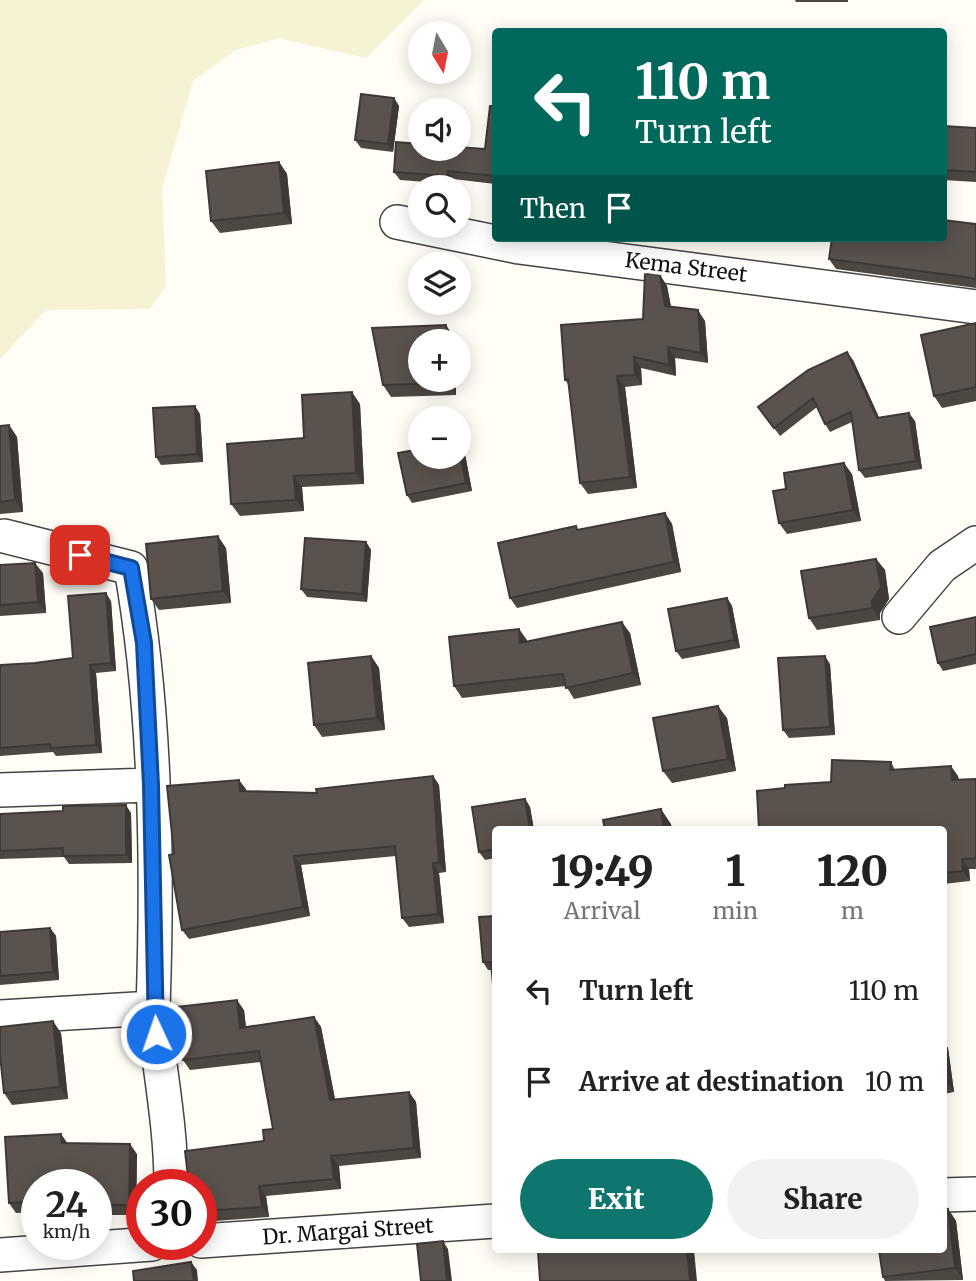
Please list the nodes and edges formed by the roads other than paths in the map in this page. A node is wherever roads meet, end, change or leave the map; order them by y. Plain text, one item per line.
1 (397, 222) dead end
2 (492, 241) edge
3 (495, 242) edge
4 (976, 307) edge
5 (4, 536) dead end
6 (976, 543) edge
7 (899, 617) dead end
8 (151, 785) junction
9 (0, 790) edge
10 (153, 1008) junction
11 (0, 1017) edge
12 (171, 1169) edge
13 (976, 1194) edge
14 (947, 1195) edge
15 (492, 1221) edge
16 (217, 1240) edge
17 (126, 1246) edge
18 (0, 1255) edge

1 - 2 street, Kema Street
3 - 4 street, Kema Street
5 - 8 street
6 - 7 street
8 - 9 street
8 - 10 street
10 - 11 street
10 - 12 street
13 - 14 street
15 - 16 street, Dr. Margai Street
17 - 18 street

